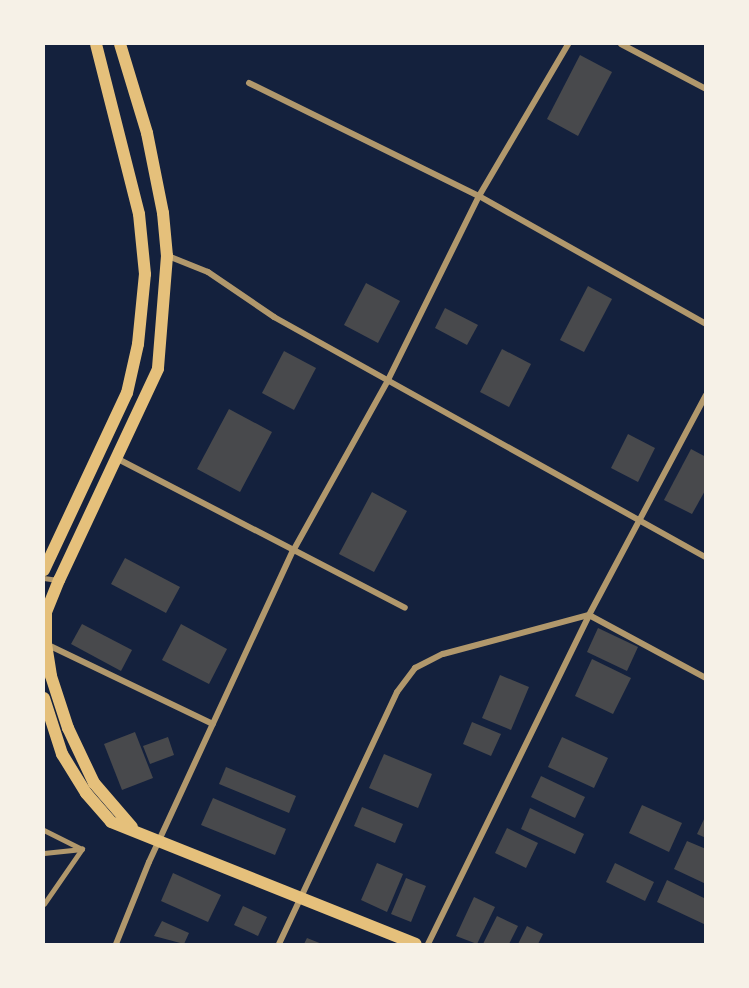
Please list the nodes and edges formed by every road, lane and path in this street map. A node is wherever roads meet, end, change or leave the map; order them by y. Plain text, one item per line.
1 (96, 44) edge
2 (120, 44) edge
3 (568, 44) edge
4 (621, 44) edge
5 (249, 83) dead end
6 (705, 89) edge
7 (479, 196) junction
8 (167, 255) junction
9 (705, 324) edge
10 (388, 380) junction
11 (705, 395) edge
12 (118, 459) junction
13 (637, 521) junction
14 (293, 550) junction
15 (705, 557) edge
16 (44, 570) edge
17 (44, 578) edge
18 (59, 580) junction
19 (48, 597) edge
20 (405, 608) dead end
21 (589, 615) junction
22 (46, 644) junction
23 (705, 678) edge
24 (44, 698) edge
25 (213, 724) junction
26 (132, 827) junction
27 (44, 830) edge
28 (160, 839) junction
29 (82, 849) junction
30 (44, 853) edge
31 (302, 897) junction
32 (44, 904) edge
33 (116, 945) edge
34 (279, 945) edge
35 (417, 945) edge
36 (428, 945) edge

1 - 16 main road
2 - 8 main road
3 - 7 street
4 - 6 street
5 - 7 street
7 - 9 street
7 - 10 street
8 - 10 street
8 - 12 main road
10 - 13 street
10 - 14 street
11 - 13 street
12 - 14 street
12 - 18 main road
13 - 15 street
13 - 21 street
14 - 20 street
14 - 25 street
17 - 18 lane
18 - 19 main road
19 - 22 main road
21 - 23 street
21 - 31 street
21 - 36 street
22 - 25 street
22 - 26 main road
24 - 26 main road
25 - 28 street
26 - 28 main road
27 - 29 lane
28 - 31 main road
28 - 33 street
29 - 30 lane
29 - 32 lane
31 - 34 street
31 - 35 main road

